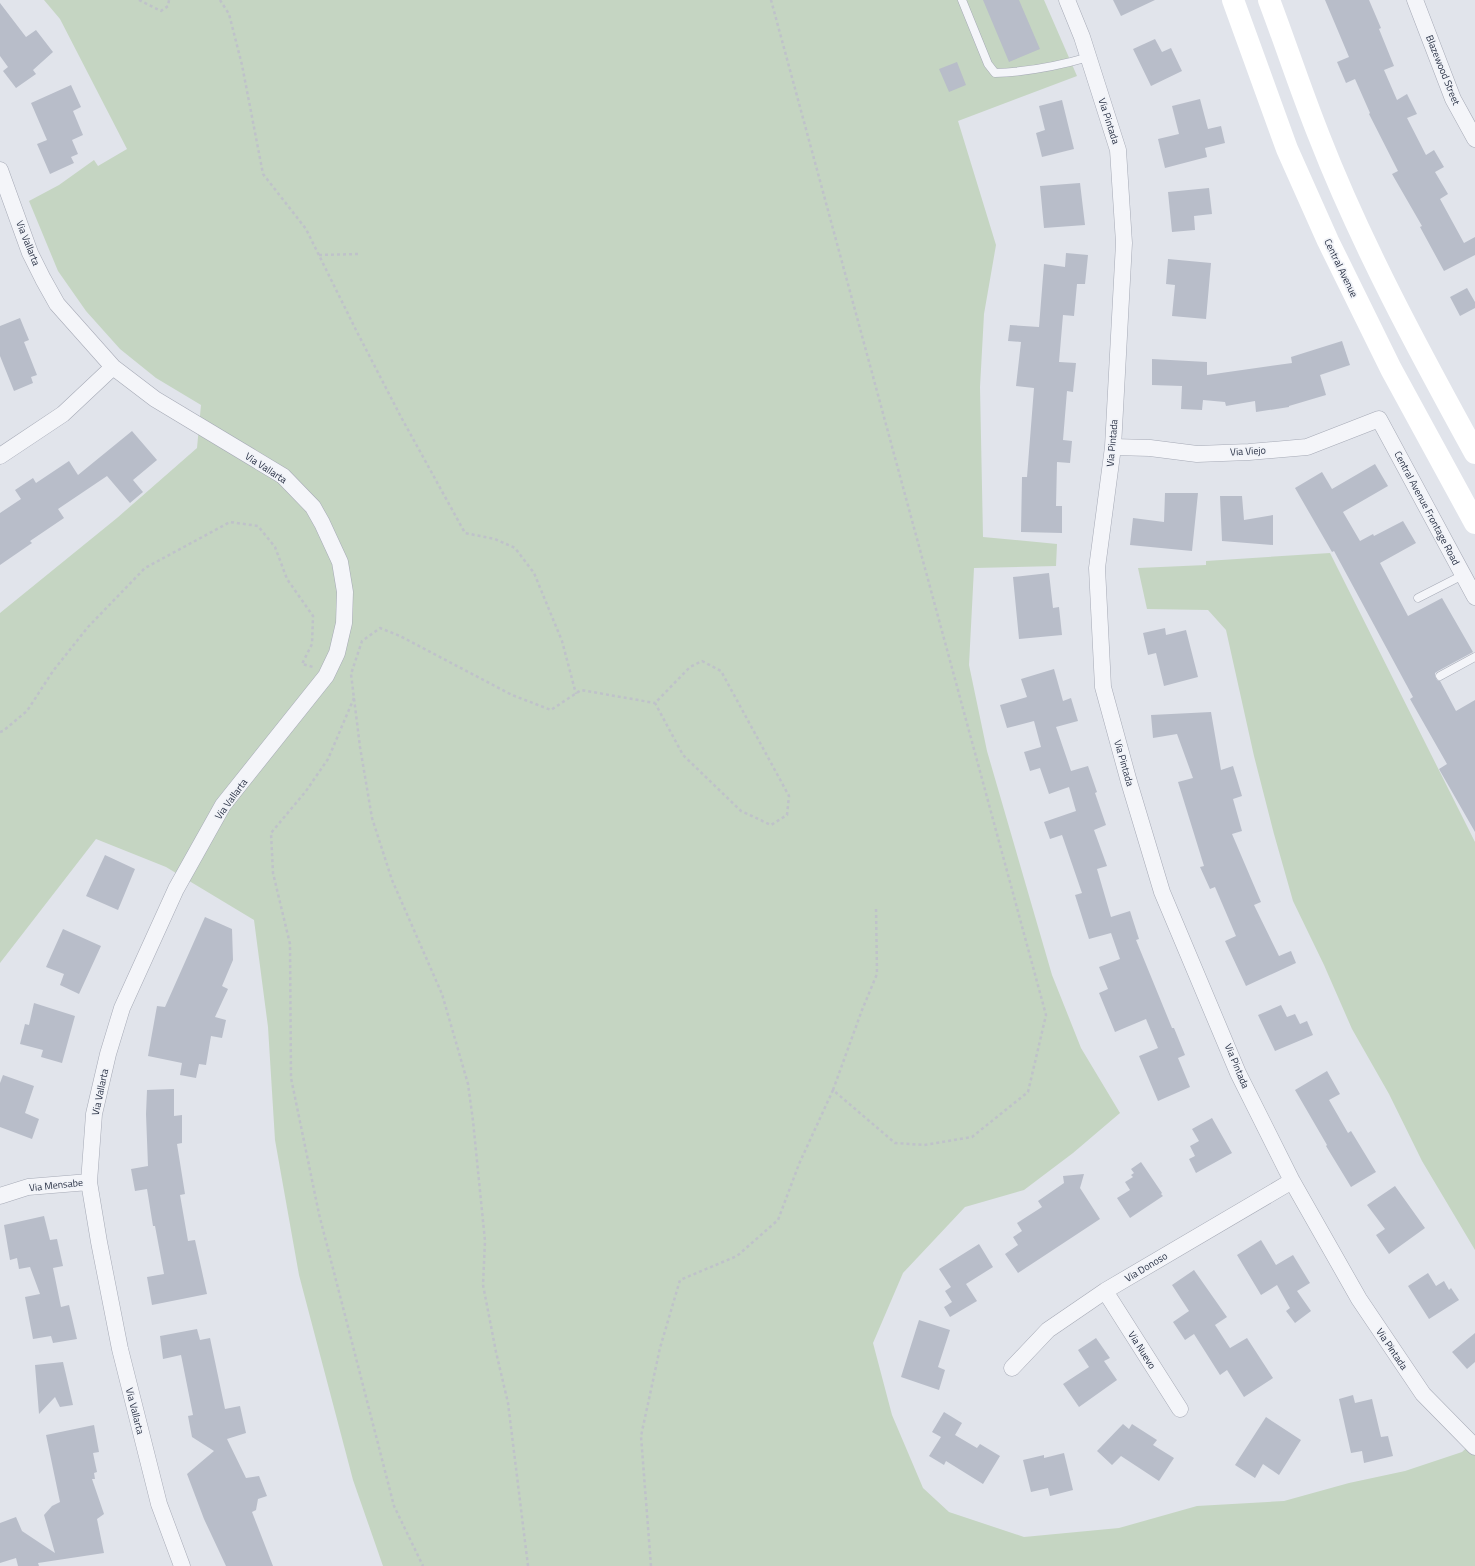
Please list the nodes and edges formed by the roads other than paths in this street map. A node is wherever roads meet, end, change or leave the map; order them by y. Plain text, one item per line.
1 (962, 0) edge
2 (1066, 0) edge
3 (1233, 0) edge
4 (1269, 0) edge
5 (1415, 0) edge
6 (1088, 57) junction
7 (1475, 139) edge
8 (1, 174) edge
9 (113, 367) junction
10 (1379, 419) joint
11 (1113, 447) junction
12 (1475, 453) edge
13 (0, 456) edge
14 (1475, 523) edge
15 (1463, 574) junction
16 (1475, 597) edge
17 (1418, 598) dead end
18 (1475, 658) edge
19 (1440, 676) dead end
20 (1292, 1181) junction
21 (90, 1182) junction
22 (0, 1196) edge
23 (1105, 1291) junction
24 (1012, 1368) dead end
25 (1180, 1408) dead end
26 (1475, 1446) edge
27 (182, 1566) edge

1 - 6 lane
2 - 6 street, Via Pintada
3 - 14 main road, Central Avenue
4 - 12 main road
5 - 7 street, Blazewood Street
6 - 11 street, Via Pintada
8 - 9 street, Via Vallarta
9 - 13 street
9 - 21 street, Via Vallarta
10 - 11 street, Via Viejo
10 - 15 street, Central Avenue Frontage Road
11 - 20 street, Via Pintada
15 - 16 street, Central Avenue Frontage Road
15 - 17 lane
18 - 19 lane
20 - 23 street, Via Donoso
20 - 26 street, Via Pintada
21 - 22 street, Via Mensabe
21 - 27 street, Via Vallarta
23 - 24 street, Via Donoso
23 - 25 street, Via Nuevo

